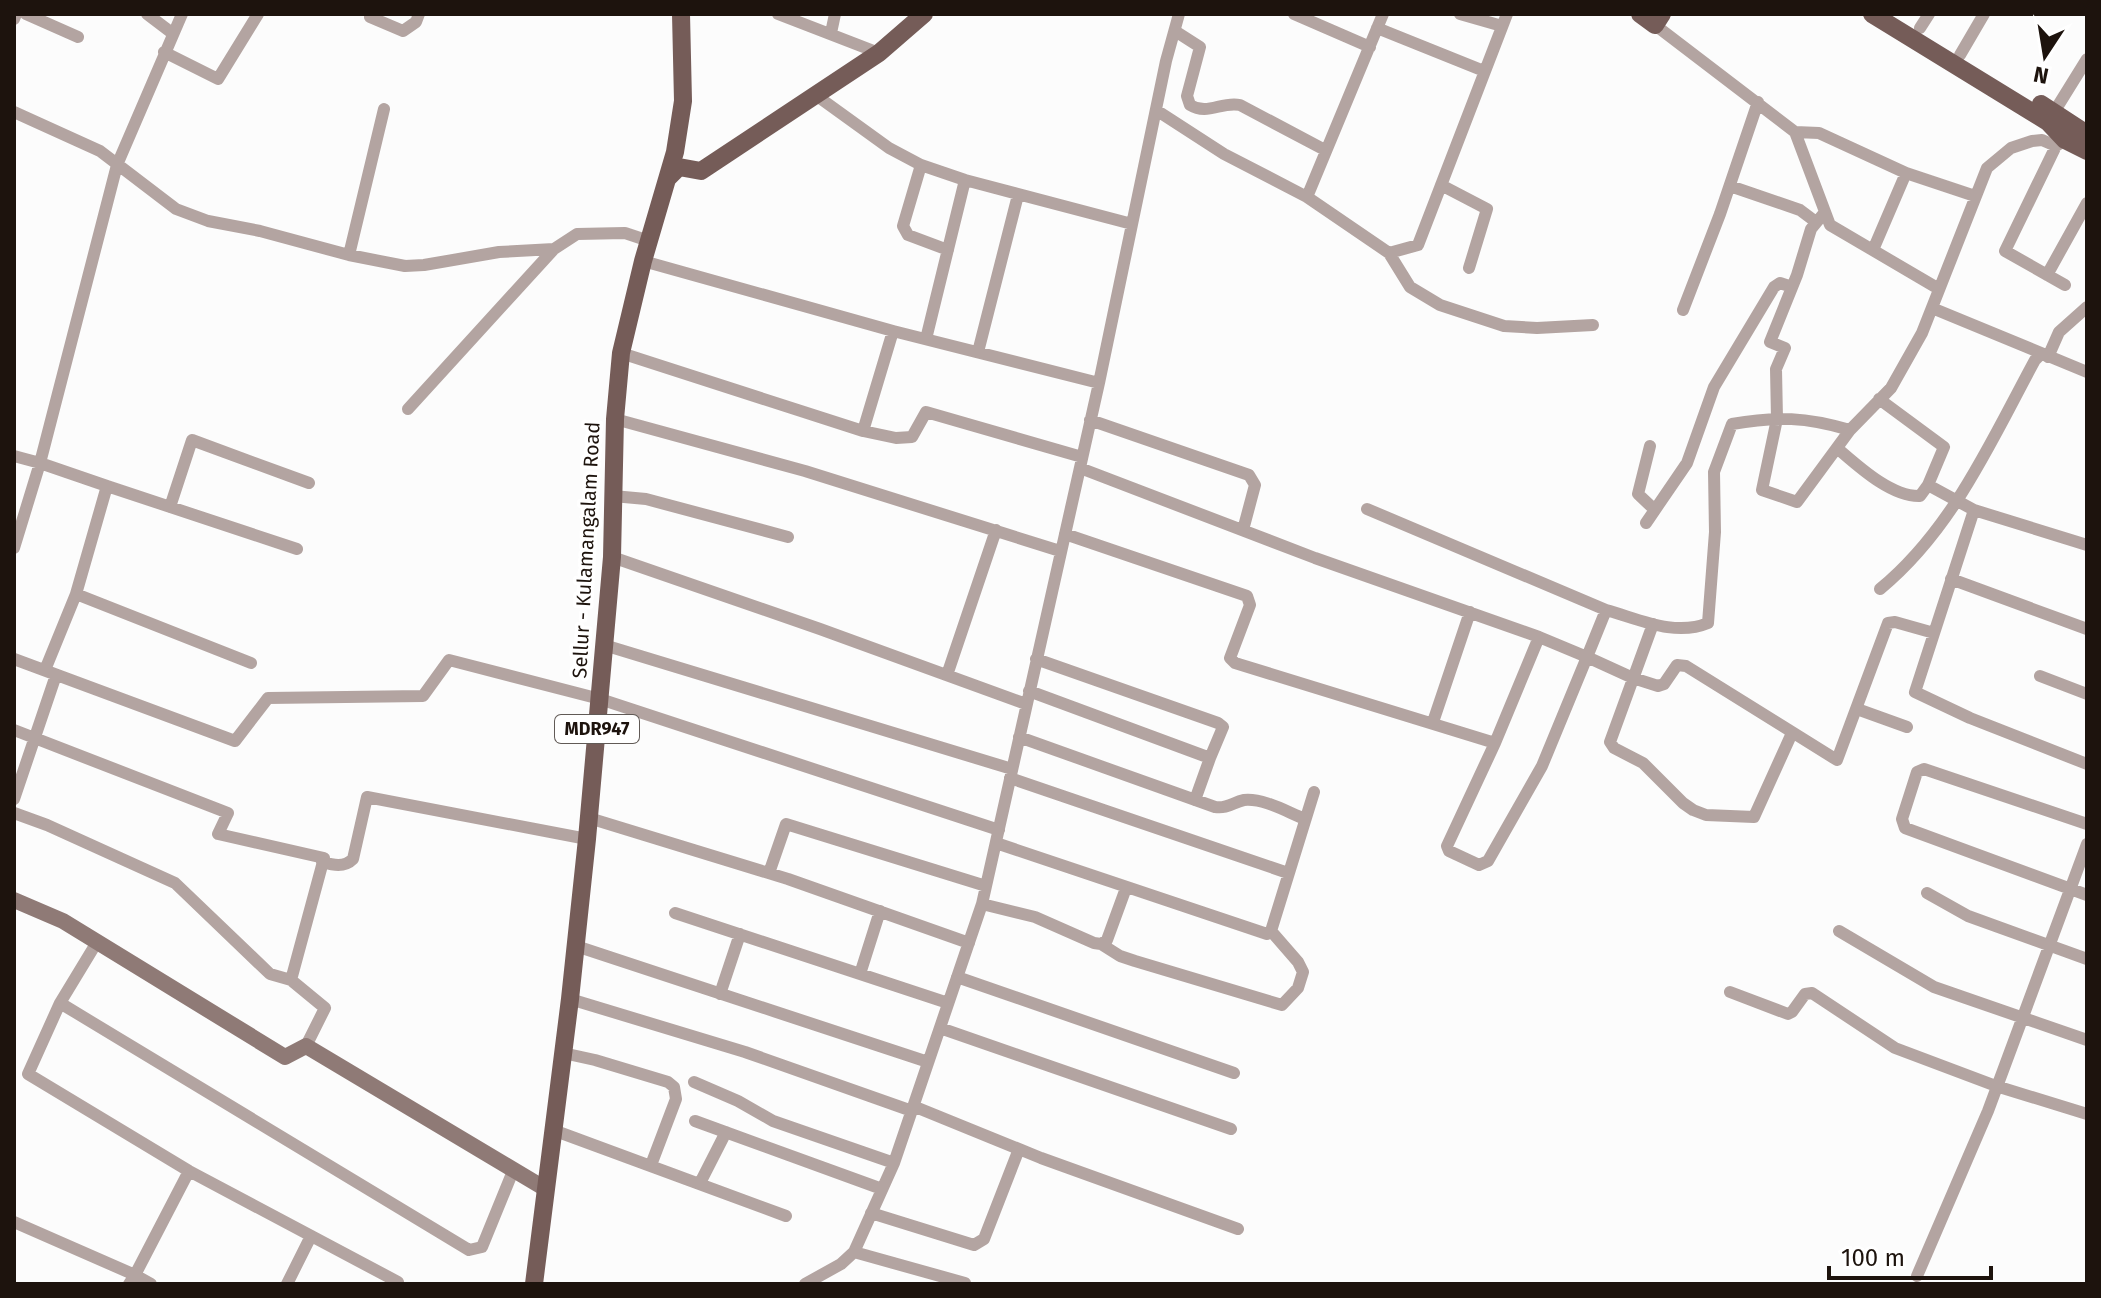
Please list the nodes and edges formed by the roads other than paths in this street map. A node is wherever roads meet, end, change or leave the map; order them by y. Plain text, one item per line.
1 (26, 14) edge
2 (147, 14) edge
3 (182, 14) edge
4 (258, 14) edge
5 (419, 14) edge
6 (681, 14) edge
7 (778, 14) edge
8 (835, 14) edge
9 (924, 14) edge
10 (1179, 14) edge
11 (1294, 14) edge
12 (1383, 14) edge
13 (1460, 14) edge
14 (1872, 14) edge
15 (1896, 14) edge
16 (1984, 14) edge
17 (368, 15) edge
18 (1652, 18) edge
19 (1505, 20) edge
20 (1924, 21) edge
21 (1377, 28) junction
22 (1175, 31) junction
23 (172, 33) junction
24 (831, 33) junction
25 (78, 37) dead end
26 (1370, 47) junction
27 (164, 52) junction
28 (879, 53) junction
29 (1960, 55) junction
30 (2087, 59) edge
31 (1484, 71) junction
32 (817, 96) junction
33 (1758, 102) junction
34 (384, 109) dead end
35 (1156, 110) junction
36 (14, 112) edge
37 (2051, 117) junction
38 (1795, 132) junction
39 (2087, 134) edge
40 (2060, 143) junction
41 (1325, 150) junction
42 (2087, 151) edge
43 (117, 165) junction
44 (921, 165) junction
45 (1906, 173) junction
46 (668, 178) junction
47 (965, 180) junction
48 (1441, 185) junction
49 (1730, 186) junction
50 (1018, 195) junction
51 (1975, 196) junction
52 (1307, 197) junction
53 (2087, 203) edge
54 (1821, 217) junction
55 (1132, 224) junction
56 (649, 241) junction
57 (554, 249) junction
58 (948, 250) junction
59 (1873, 250) junction
60 (1389, 253) junction
61 (349, 255) junction
62 (643, 261) junction
63 (1469, 268) dead end
64 (2047, 275) junction
65 (2065, 285) dead end
66 (1792, 287) junction
67 (1939, 289) junction
68 (2087, 307) edge
69 (1932, 308) junction
70 (1683, 310) dead end
71 (1593, 325) dead end
72 (893, 331) junction
73 (926, 339) junction
74 (978, 352) junction
75 (621, 353) junction
76 (2045, 356) junction
77 (2087, 372) edge
78 (1099, 383) junction
79 (1879, 399) junction
80 (408, 409) dead end
81 (615, 419) junction
82 (1777, 419) junction
83 (1090, 420) junction
84 (1850, 430) junction
85 (863, 431) junction
86 (1650, 446) dead end
87 (1837, 448) junction
88 (14, 456) edge
89 (1081, 462) junction
90 (40, 463) junction
91 (309, 483) dead end
92 (1928, 485) junction
93 (107, 486) junction
94 (613, 496) junction
95 (1958, 503) junction
96 (170, 507) junction
97 (1367, 509) dead end
98 (1655, 510) junction
99 (1974, 510) junction
100 (1646, 523) dead end
101 (996, 530) junction
102 (1243, 530) junction
103 (1065, 534) junction
104 (788, 537) dead end
105 (2087, 545) edge
106 (14, 548) edge
107 (297, 549) dead end
108 (1060, 551) junction
109 (612, 557) junction
110 (1951, 579) junction
111 (1880, 589) dead end
112 (76, 594) junction
113 (1606, 610) junction
114 (1470, 612) junction
115 (1653, 624) junction
116 (2087, 629) edge
117 (1934, 633) junction
118 (1539, 637) junction
119 (604, 645) junction
120 (1587, 657) junction
121 (14, 659) edge
122 (1036, 659) junction
123 (251, 663) dead end
124 (51, 672) junction
125 (947, 675) junction
126 (2040, 676) dead end
127 (1633, 678) junction
128 (1029, 691) junction
129 (2087, 694) edge
130 (600, 699) junction
131 (1026, 704) junction
132 (1857, 709) junction
133 (1433, 722) junction
134 (1907, 727) dead end
135 (14, 730) edge
136 (1792, 733) junction
137 (34, 736) junction
138 (1019, 737) junction
139 (1495, 743) junction
140 (1210, 758) junction
141 (2087, 764) edge
142 (1011, 773) junction
143 (1314, 792) dead end
144 (14, 799) edge
145 (1195, 800) junction
146 (14, 813) edge
147 (589, 818) junction
148 (1305, 819) junction
149 (2087, 824) edge
150 (997, 837) junction
151 (587, 839) junction
152 (2087, 844) edge
153 (322, 862) junction
154 (769, 873) junction
155 (1288, 873) junction
156 (986, 886) junction
157 (1126, 888) junction
158 (2070, 889) junction
159 (1927, 893) dead end
160 (2087, 895) edge
161 (14, 900) edge
162 (982, 904) junction
163 (880, 911) junction
164 (675, 913) dead end
165 (1271, 931) junction
166 (1839, 931) dead end
167 (740, 934) junction
168 (97, 942) junction
169 (969, 943) junction
170 (1101, 944) junction
171 (576, 946) junction
172 (2051, 946) junction
173 (2087, 959) edge
174 (860, 974) junction
175 (957, 977) junction
176 (291, 980) junction
177 (1730, 992) dead end
178 (720, 994) junction
179 (570, 999) junction
180 (60, 1003) junction
181 (948, 1003) junction
182 (2022, 1018) junction
183 (940, 1028) junction
184 (2087, 1040) edge
185 (306, 1046) junction
186 (563, 1053) junction
187 (928, 1062) junction
188 (1234, 1073) dead end
189 (694, 1082) dead end
190 (1996, 1086) junction
191 (912, 1109) junction
192 (2087, 1114) edge
193 (695, 1121) dead end
194 (1231, 1129) dead end
195 (553, 1130) junction
196 (726, 1132) junction
197 (1019, 1149) junction
198 (894, 1163) junction
199 (651, 1165) junction
200 (189, 1171) junction
201 (513, 1171) junction
202 (700, 1183) junction
203 (544, 1188) junction
204 (882, 1189) junction
205 (871, 1213) junction
206 (786, 1216) dead end
207 (14, 1222) edge
208 (1238, 1229) dead end
209 (311, 1236) junction
210 (854, 1252) junction
211 (1917, 1276) dead end
212 (132, 1280) edge
213 (398, 1282) dead end
214 (965, 1283) edge
215 (151, 1284) edge
216 (287, 1284) edge
217 (534, 1284) edge
218 (805, 1284) edge

1 - 25 street
2 - 23 street
3 - 23 street
4 - 27 street
5 - 17 street
6 - 46 main road, Sellur - Kulamangalam Road / MDR947
7 - 24 street
8 - 24 street
9 - 28 main road
10 - 22 street
11 - 26 street
12 - 21 street
13 - 19 street
14 - 37 main road
15 - 20 main road
16 - 29 street
18 - 33 street
19 - 31 street
20 - 29 main road
21 - 26 street
21 - 31 street
22 - 35 street
22 - 41 street
23 - 27 street
24 - 28 street
26 - 41 street
27 - 43 street
28 - 32 main road
29 - 37 main road
30 - 37 street
31 - 48 street
32 - 44 street
32 - 46 main road
33 - 38 street
33 - 49 street
34 - 61 street
35 - 52 street
35 - 55 street
36 - 43 street
37 - 39 main road
37 - 40 main road
38 - 45 street
38 - 54 street
40 - 42 main road
40 - 51 street
40 - 64 street
41 - 52 street
43 - 61 street
43 - 90 street
44 - 47 street
44 - 58 street
45 - 51 street
45 - 59 street
46 - 56 main road, Sellur - Kulamangalam Road / MDR947
47 - 50 street
47 - 58 street
48 - 60 street
48 - 63 street
49 - 54 street
49 - 70 street
50 - 55 street
50 - 74 street
51 - 67 street
52 - 60 street
53 - 64 street
54 - 59 street
54 - 66 street
55 - 78 street
56 - 57 street
56 - 62 main road, Sellur - Kulamangalam Road / MDR947
57 - 61 street
57 - 80 street
58 - 73 street
59 - 67 street
60 - 71 street
62 - 72 street
62 - 75 main road, Sellur - Kulamangalam Road / MDR947
64 - 65 street
66 - 82 street
66 - 98 street
67 - 69 street
68 - 76 street
69 - 76 street
69 - 79 street
72 - 73 street
72 - 85 street
73 - 74 street
74 - 78 street
75 - 81 main road, Sellur - Kulamangalam Road / MDR947
75 - 85 street
76 - 77 street
76 - 95 street
78 - 83 street
79 - 84 street
79 - 92 street
81 - 94 main road, Sellur - Kulamangalam Road / MDR947
81 - 101 street
82 - 84 street
82 - 87 street
82 - 115 street
83 - 89 street
83 - 102 street
84 - 87 street
85 - 89 street
86 - 98 street
87 - 92 street
88 - 90 street
89 - 102 street
89 - 103 street
90 - 93 street
90 - 106 street
91 - 96 street
92 - 95 street
93 - 96 street
93 - 112 street
94 - 104 street
94 - 109 main road, Sellur - Kulamangalam Road / MDR947
95 - 99 street
95 - 111 street
96 - 107 street
97 - 113 street
98 - 100 street
99 - 105 street
99 - 110 street
101 - 108 street
101 - 125 street
102 - 114 street
103 - 108 street
103 - 133 street
108 - 122 street
109 - 119 main road, Sellur - Kulamangalam Road / MDR947
109 - 125 street
110 - 116 street
110 - 117 street
112 - 123 street
112 - 124 street
113 - 115 street
113 - 120 street
114 - 118 street
114 - 133 street
115 - 127 street
117 - 132 street
117 - 141 street
118 - 120 street
118 - 139 street
119 - 130 main road, Sellur - Kulamangalam Road / MDR947
119 - 142 street
120 - 127 street
120 - 139 street
121 - 124 street
122 - 128 street
122 - 140 street
124 - 130 street
124 - 137 street
125 - 131 street
126 - 129 street
127 - 136 street
127 - 136 street
128 - 131 street
128 - 140 street
130 - 147 main road, Sellur - Kulamangalam Road / MDR947
130 - 150 street
131 - 138 street
132 - 134 street
132 - 136 street
133 - 139 street
135 - 137 street
137 - 144 street
137 - 153 street
138 - 142 street
138 - 145 street
140 - 145 street
142 - 150 street
142 - 155 street
143 - 148 street
145 - 148 street
146 - 176 street
147 - 151 main road, Sellur - Kulamangalam Road / MDR947
147 - 154 street
148 - 155 street
149 - 158 street
150 - 156 street
150 - 157 street
151 - 153 street
151 - 171 main road, Sellur - Kulamangalam Road / MDR947
152 - 158 street
153 - 176 street
154 - 156 street
154 - 163 street
155 - 165 street
156 - 162 street
157 - 165 street
157 - 170 street
158 - 160 street
158 - 172 street
159 - 172 street
161 - 168 street
162 - 169 street
162 - 170 street
163 - 169 street
163 - 174 street
164 - 167 street
165 - 170 street
166 - 182 street
167 - 174 street
167 - 178 street
168 - 180 street
168 - 185 street
169 - 175 street
171 - 178 street
171 - 179 main road, Sellur - Kulamangalam Road / MDR947
172 - 173 street
172 - 182 street
174 - 181 street
175 - 181 street
175 - 188 street
176 - 185 street
177 - 190 street
178 - 187 street
179 - 186 main road, Sellur - Kulamangalam Road / MDR947
179 - 191 street
180 - 200 street
180 - 201 street
181 - 183 street
182 - 184 street
182 - 190 street
183 - 187 street
183 - 194 street
185 - 201 street
186 - 195 main road, Sellur - Kulamangalam Road / MDR947
186 - 199 street
187 - 191 street
189 - 198 street
190 - 192 street
190 - 211 street
191 - 197 street
191 - 198 street
193 - 196 street
195 - 199 street
195 - 203 main road, Sellur - Kulamangalam Road / MDR947
196 - 202 street
196 - 204 street
197 - 205 street
197 - 208 street
198 - 204 street
199 - 202 street
200 - 209 street
200 - 212 street
201 - 203 street
202 - 206 street
203 - 217 main road, Sellur - Kulamangalam Road / MDR947
204 - 205 street
205 - 210 street
207 - 212 street
209 - 213 street
209 - 216 street
210 - 214 street
210 - 218 street
212 - 215 street

